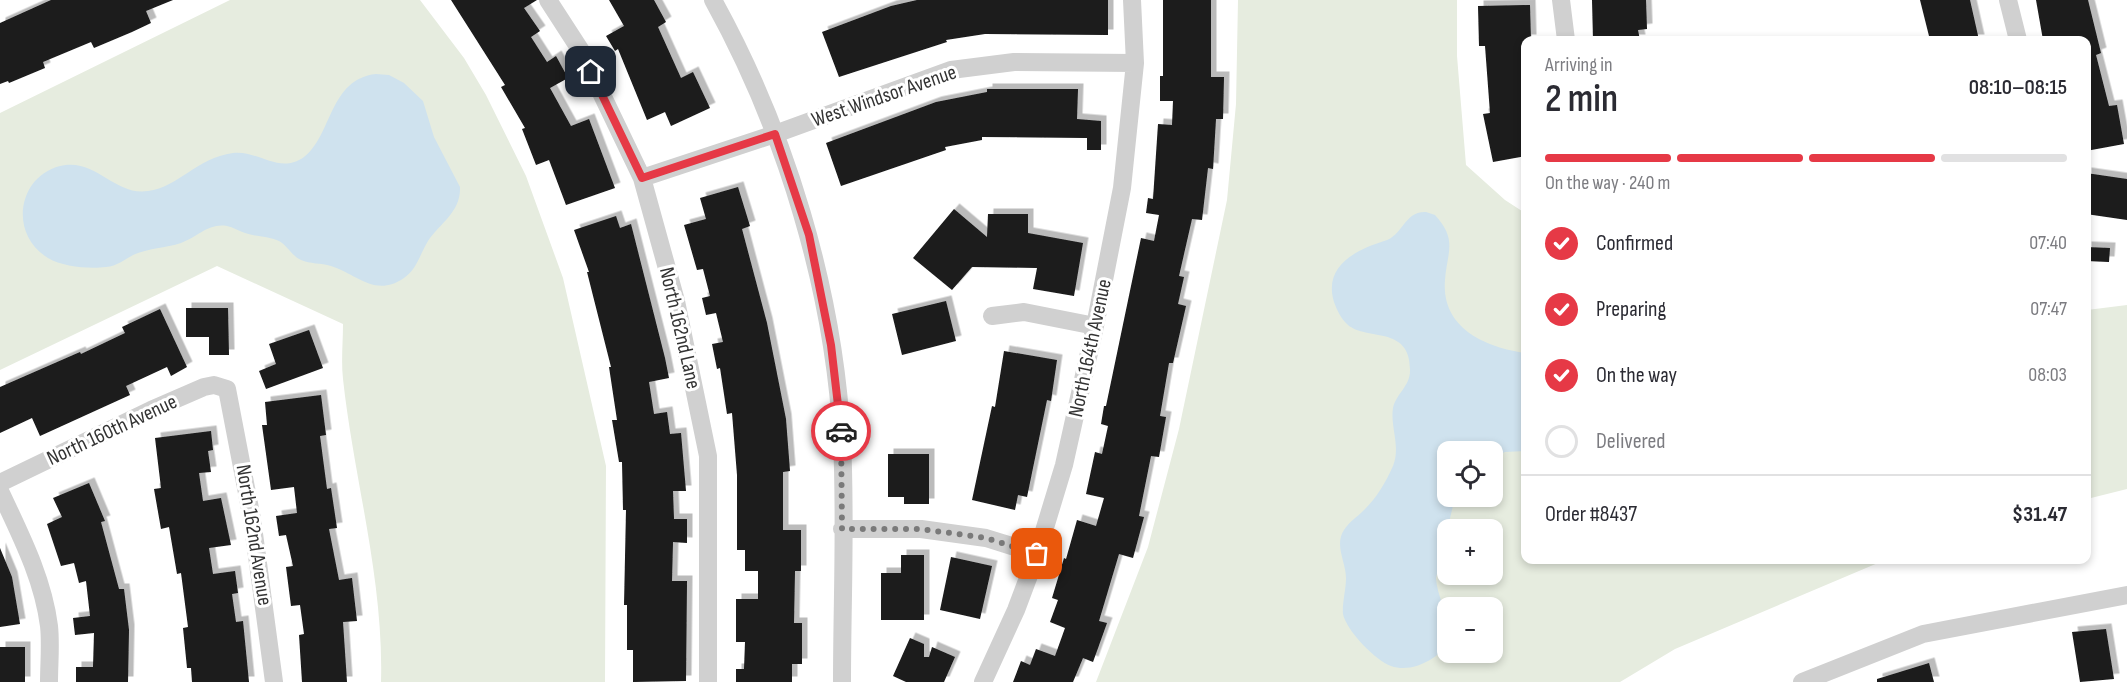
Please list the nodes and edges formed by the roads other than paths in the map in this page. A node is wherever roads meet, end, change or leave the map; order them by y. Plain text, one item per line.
1 (548, 0) edge
2 (713, 0) edge
3 (1132, 0) edge
4 (1561, 0) edge
5 (2008, 0) edge
6 (1566, 36) edge
7 (2017, 36) edge
8 (1135, 63) junction
9 (775, 134) junction
10 (642, 178) junction
11 (992, 316) dead end
12 (1095, 326) junction
13 (227, 389) joint
14 (0, 483) edge
15 (0, 491) edge
16 (842, 529) junction
17 (1037, 554) junction
18 (2127, 595) edge
19 (49, 682) edge
20 (274, 682) edge
21 (708, 682) edge
22 (842, 682) edge
23 (983, 682) edge
24 (1802, 682) edge

1 - 10 street, North 162nd Lane
2 - 9 street
3 - 8 street, North 164th Avenue
4 - 6 street
5 - 7 street
8 - 9 street, West Windsor Avenue
8 - 12 street, North 164th Avenue
9 - 10 street, West Windsor Avenue
9 - 16 street
10 - 21 street, North 162nd Lane
11 - 12 street
12 - 17 street, North 164th Avenue
13 - 14 street, North 160th Avenue
13 - 20 street, North 162nd Avenue
15 - 19 street
16 - 17 street
16 - 22 street
17 - 23 street, North 164th Avenue
18 - 24 street

